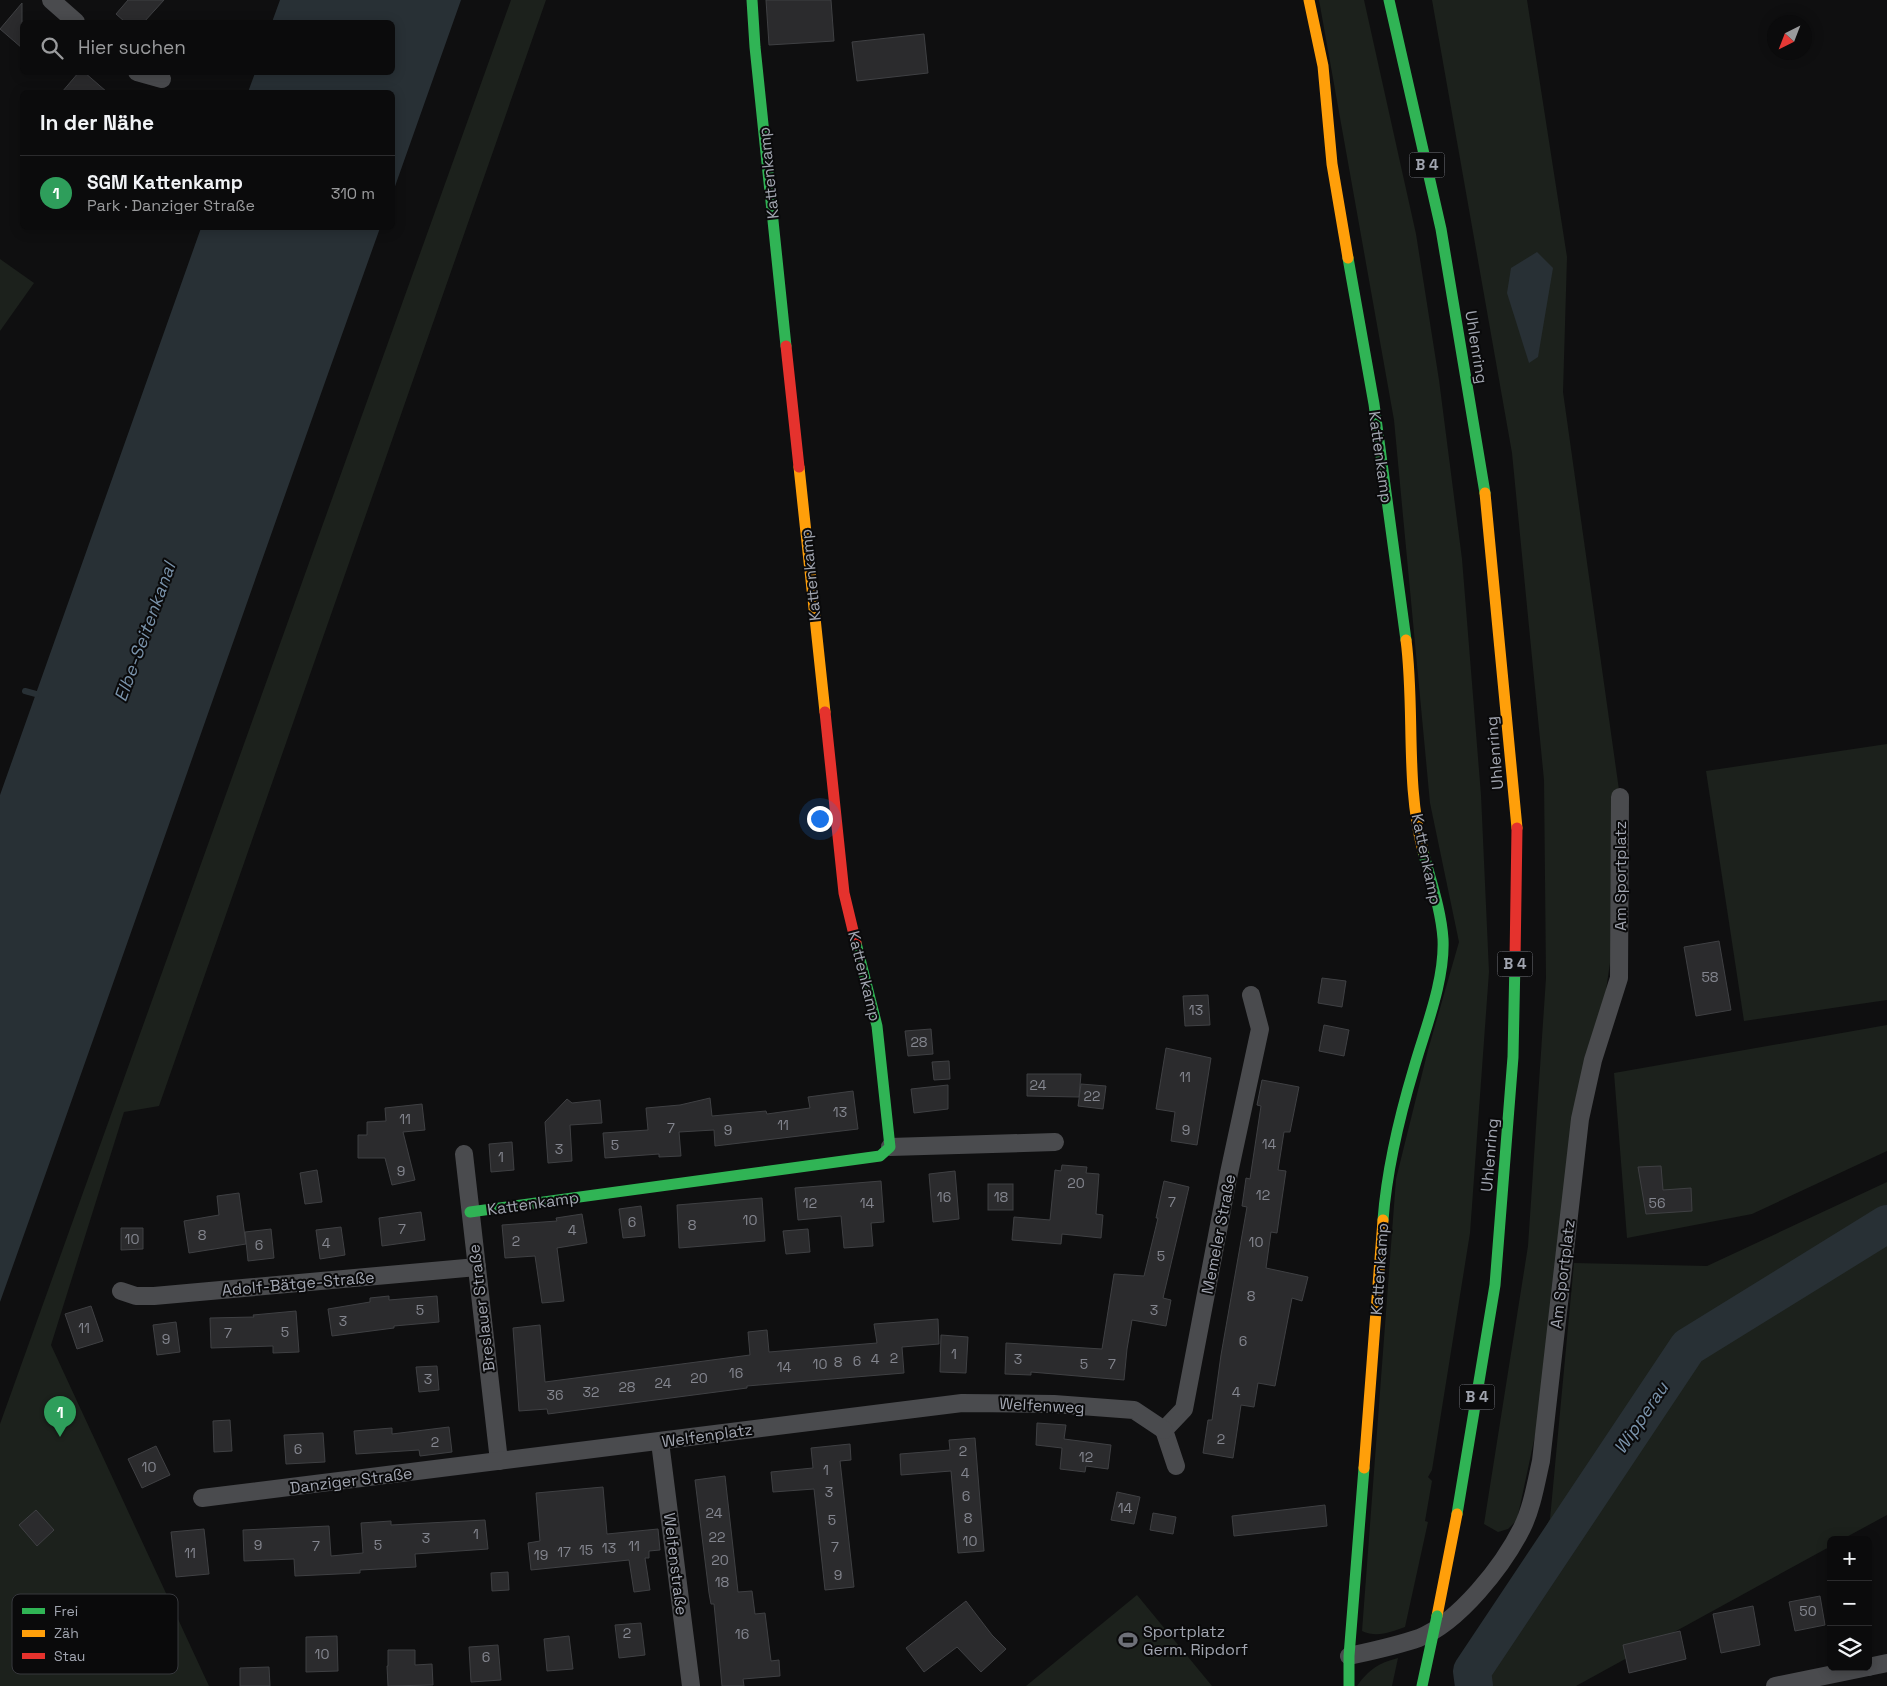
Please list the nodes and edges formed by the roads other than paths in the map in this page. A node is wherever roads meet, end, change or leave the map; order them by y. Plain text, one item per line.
1 (51, 0) edge
2 (752, 0) edge
3 (1309, 0) edge
4 (1389, 0) edge
5 (74, 20) edge
6 (148, 75) edge
7 (162, 79) dead end
8 (1620, 797) dead end
9 (1251, 995) dead end
10 (1055, 1142) dead end
11 (890, 1147) junction
12 (464, 1154) dead end
13 (470, 1212) junction
14 (476, 1267) junction
15 (121, 1291) dead end
16 (914, 1407) joint
17 (1164, 1430) junction
18 (660, 1442) junction
19 (499, 1462) junction
20 (1176, 1466) dead end
21 (202, 1498) dead end
22 (1348, 1656) junction
23 (1887, 1663) edge
24 (1872, 1666) edge
25 (1849, 1671) edge
26 (691, 1686) edge
27 (1350, 1686) edge
28 (1422, 1686) edge
29 (1776, 1686) edge

1 - 5 street
2 - 11 main road, Kattenkamp
3 - 22 main road, Kattenkamp
4 - 28 main road, Uhlenring / B 4, bridge
6 - 7 street
8 - 22 street, Am Sportplatz
9 - 17 street, Memeler Straße
10 - 11 street, Kattenkamp
11 - 13 main road, Kattenkamp
12 - 13 street, Breslauer Straße
13 - 14 street, Breslauer Straße
14 - 15 street, Adolf-Bätge-Straße
14 - 19 street, Breslauer Straße
16 - 17 street, Welfenweg
16 - 18 street, Welfenplatz
17 - 20 street
18 - 19 street, Welfenplatz
18 - 26 street, Welfenstraße
19 - 21 street, Danziger Straße
22 - 27 main road, Kattenkamp
23 - 24 street
25 - 29 street

